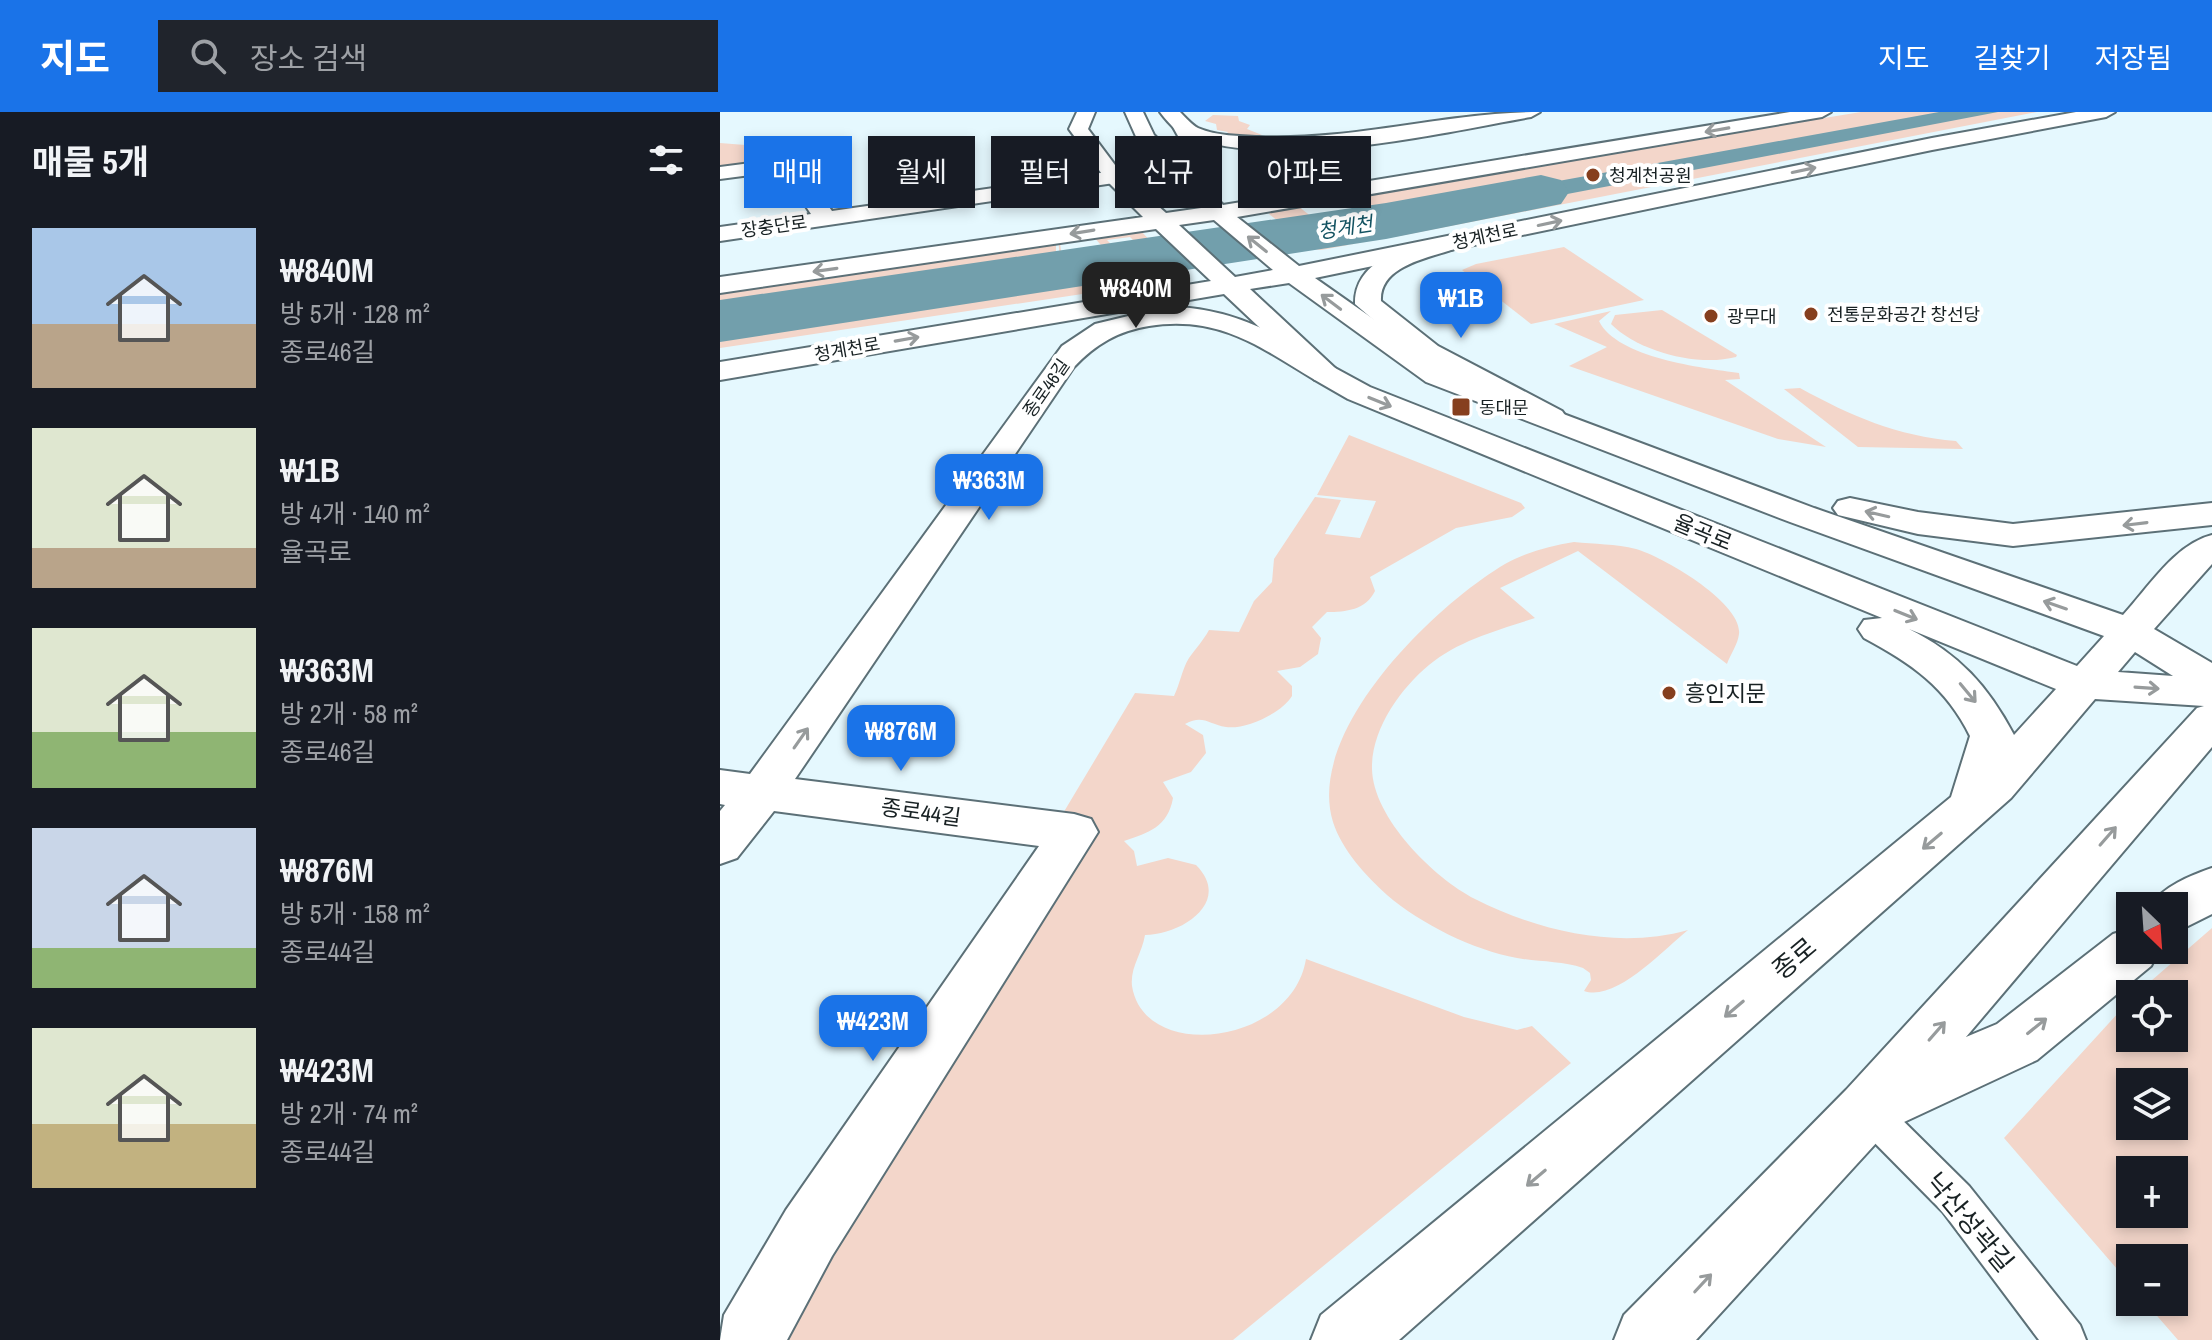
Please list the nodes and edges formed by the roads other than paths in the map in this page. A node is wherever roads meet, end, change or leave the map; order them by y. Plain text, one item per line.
1 (1134, 112) edge
2 (1531, 112) edge
3 (1822, 112) edge
4 (2106, 112) edge
5 (1056, 115) dead end
6 (1170, 116) edge
7 (1082, 120) edge
8 (1142, 136) edge
9 (1183, 136) edge
10 (720, 173) edge
11 (1114, 177) junction
12 (1371, 189) edge
13 (1214, 208) edge
14 (1253, 208) edge
15 (1219, 213) junction
16 (825, 218) junction
17 (1159, 221) junction
18 (720, 234) edge
19 (1432, 247) junction
20 (1294, 274) junction
21 (720, 285) edge
22 (1231, 286) junction
23 (1105, 304) junction
24 (1172, 312) junction
25 (720, 371) edge
26 (1325, 374) junction
27 (1578, 432) junction
28 (1649, 458) junction
29 (1582, 482) junction
30 (2212, 514) edge
31 (2212, 546) edge
32 (1915, 556) junction
33 (1869, 600) junction
34 (2129, 631) junction
35 (2212, 681) edge
36 (2083, 684) junction
37 (2212, 692) edge
38 (2212, 718) edge
39 (742, 789) edge
40 (1971, 808) junction
41 (720, 812) edge
42 (720, 845) edge
43 (2212, 888) edge
44 (2188, 903) edge
45 (2116, 963) edge
46 (1867, 1110) junction
47 (749, 1340) edge
48 (1346, 1340) edge
49 (1649, 1340) edge
50 (2065, 1340) edge

1 - 8 main road
2 - 6 main road
3 -> 12 main road
19 -> 4 main road, 청계천로
5 - 7 main road
6 - 9 lane
7 - 11 main road
10 - 16 main road
11 - 16 main road, 장충단로
11 - 17 main road
13 - 15 main road
14 - 15 main road
15 - 17 main road
20 -> 15 main road
16 - 18 main road, 장충단로
17 -> 21 main road
17 - 22 main road
19 - 20 main road, 청계천로
19 - 27 main road
20 - 22 main road, 청계천로
27 -> 20 main road
22 - 23 main road, 청계천로
22 - 26 main road, 율곡로
23 - 24 main road
25 -> 23 main road, 청계천로
24 - 26 main road, 종로46길
39 -> 24 main road, 종로46길
26 -> 29 main road, 율곡로
27 - 28 main road
30 -> 28 main road
28 - 32 main road
29 - 33 main road, 율곡로
29 -> 40 main road
31 - 34 main road, 종로
32 - 33 main road
34 -> 32 main road
33 -> 36 main road, 율곡로
34 - 35 main road
34 - 36 main road, 종로
36 -> 37 main road, 율곡로
36 - 40 main road, 종로
46 -> 38 main road
39 - 41 main road
39 - 42 main road, 종로46길
39 - 47 main road, 종로44길
40 -> 48 main road, 종로
43 - 44 main road
46 -> 45 main road
49 -> 46 main road
46 - 50 lane, 낙산성곽길

